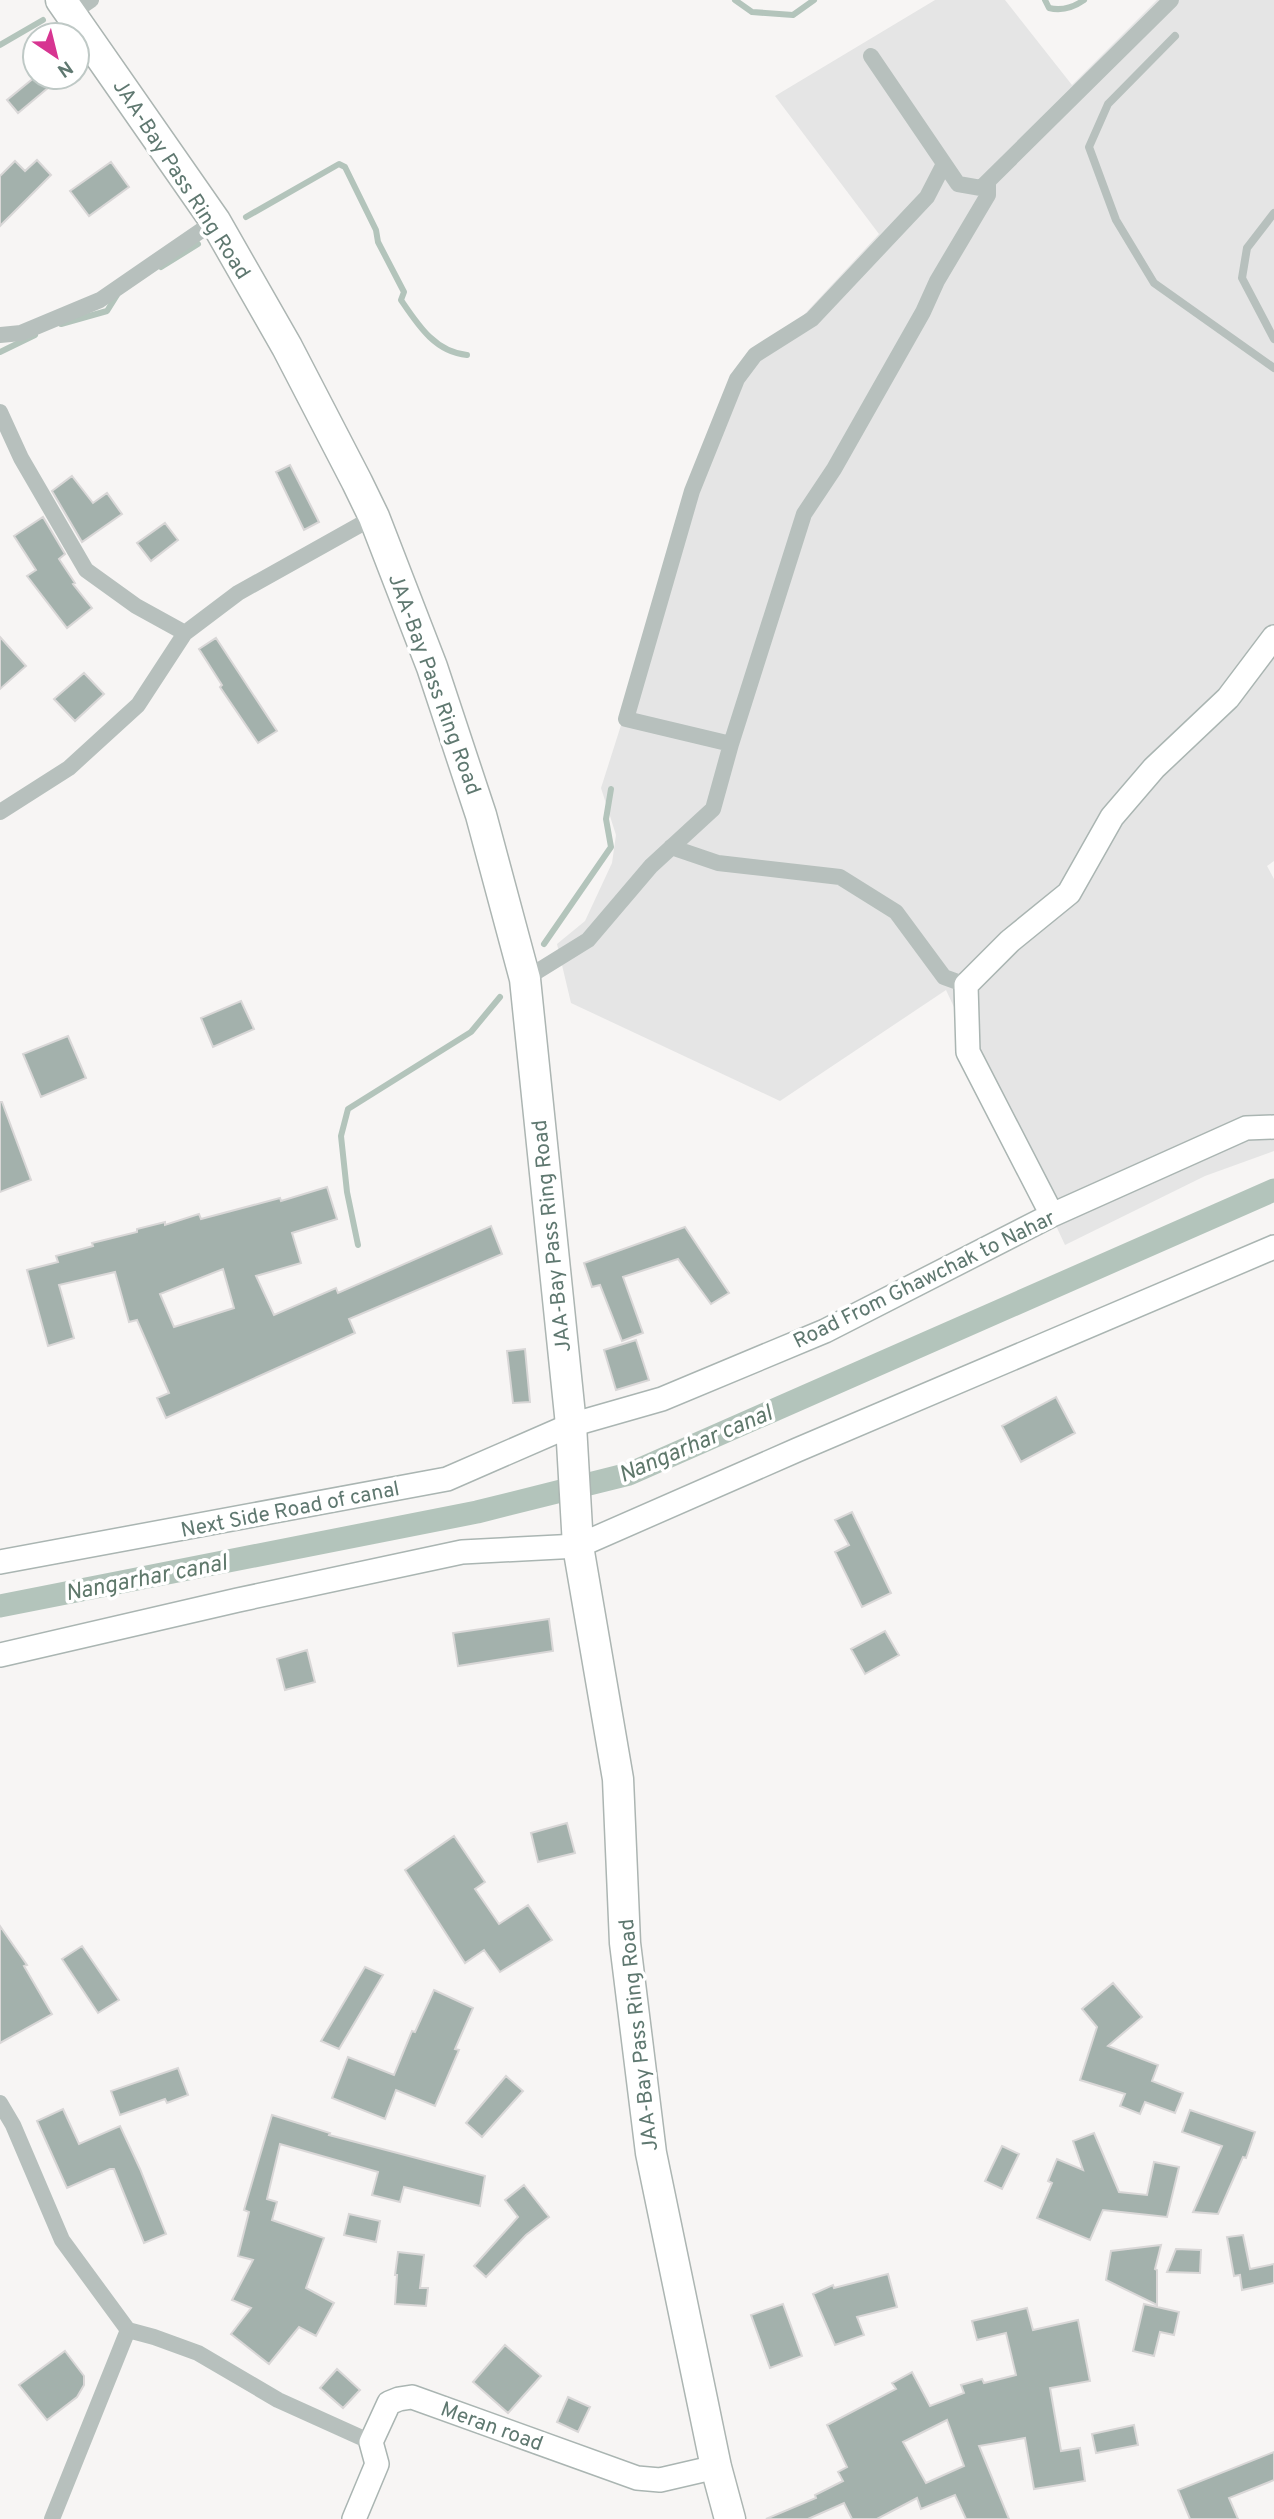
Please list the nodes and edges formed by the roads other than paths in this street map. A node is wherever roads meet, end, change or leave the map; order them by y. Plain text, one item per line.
1 (1171, 0) edge
2 (75, 4) edge
3 (1175, 36) dead end
4 (871, 56) dead end
5 (944, 164) junction
6 (988, 184) junction
7 (1274, 213) edge
8 (215, 221) junction
9 (0, 335) edge
10 (1274, 340) edge
11 (1274, 368) edge
12 (0, 412) edge
13 (374, 517) junction
14 (185, 633) junction
15 (1274, 637) edge
16 (731, 744) junction
17 (0, 812) edge
18 (671, 847) junction
19 (525, 979) junction
20 (966, 985) junction
21 (1274, 1127) edge
22 (1052, 1215) junction
23 (1274, 1247) edge
24 (571, 1438) junction
25 (578, 1546) junction
26 (0, 1562) edge
27 (0, 1655) edge
28 (0, 2103) edge
29 (128, 2330) junction
30 (371, 2442) junction
31 (716, 2467) junction
32 (52, 2519) edge
33 (354, 2519) edge
34 (730, 2519) edge

1 - 6 street
2 - 8 highway, JAA-Bay Pass Ring Road
3 - 11 lane
4 - 5 street
5 - 6 street
5 - 16 street
6 - 16 street
7 - 10 lane
8 - 9 street
8 - 13 highway, JAA-Bay Pass Ring Road
12 - 14 street
13 - 14 street
13 - 19 highway, JAA-Bay Pass Ring Road
14 - 17 street
15 - 20 street
16 - 18 street
18 - 19 street
18 - 20 street
19 - 24 highway, JAA-Bay Pass Ring Road
20 - 22 street
21 - 22 street, Road From Ghawchak to Nahar
22 - 24 street, Road From Ghawchak to Nahar
23 - 25 street
24 - 25 highway, JAA-Bay Pass Ring Road
24 - 26 street, Next Side Road of canal
25 - 27 street
25 - 31 highway, JAA-Bay Pass Ring Road
28 - 29 street
29 - 30 street
29 - 32 street
30 - 31 street, Meran road
30 - 33 street, Meran road
31 - 34 highway, JAA-Bay Pass Ring Road

